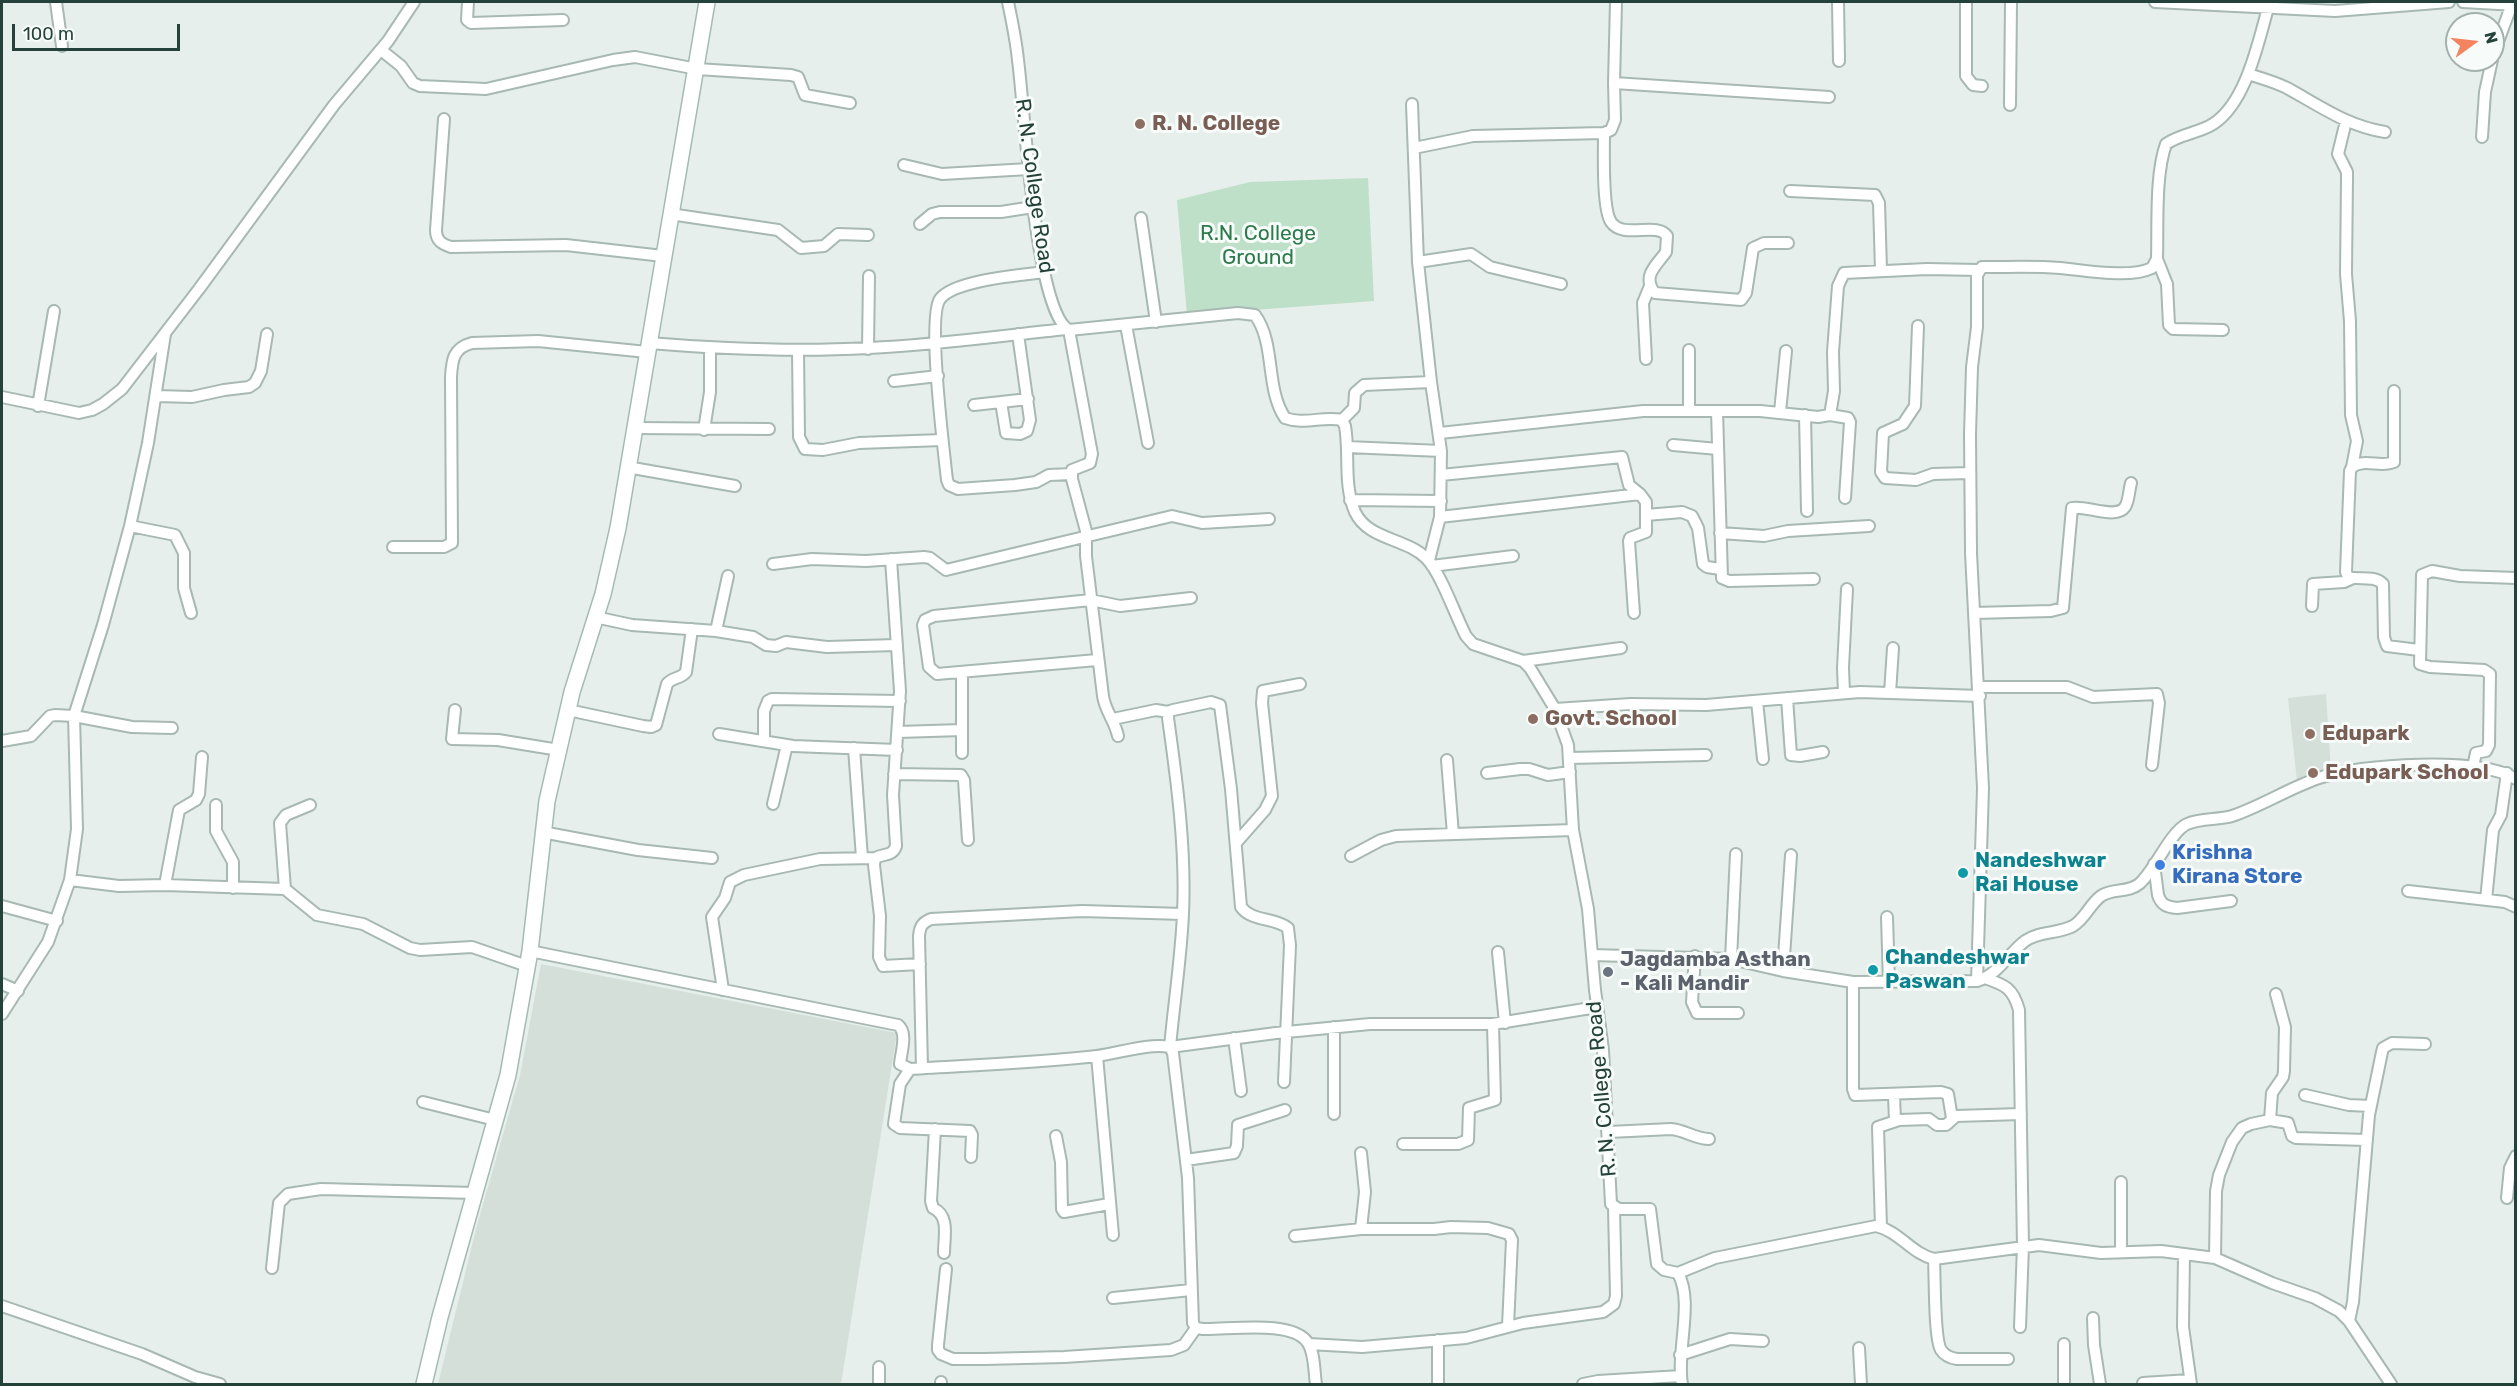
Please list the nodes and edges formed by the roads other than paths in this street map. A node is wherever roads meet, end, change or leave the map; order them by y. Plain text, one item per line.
1 (56, 2) edge
2 (414, 2) edge
3 (468, 2) edge
4 (707, 2) edge
5 (1008, 2) edge
6 (1616, 2) edge
7 (1838, 2) edge
8 (1966, 2) edge
9 (2011, 2) edge
10 (2155, 2) edge
11 (2176, 2) edge
12 (2449, 2) edge
13 (2463, 2) edge
14 (2215, 3) edge
15 (2398, 3) edge
16 (2370, 5) edge
17 (2514, 5) edge
18 (2335, 6) edge
19 (2268, 8) junction
20 (563, 20) dead end
21 (2505, 26) edge
22 (62, 46) dead end
23 (381, 50) junction
24 (1839, 61) dead end
25 (697, 69) junction
26 (2489, 72) edge
27 (2248, 74) junction
28 (1614, 83) junction
29 (1982, 86) dead end
30 (1829, 97) dead end
31 (850, 104) dead end
32 (1412, 104) dead end
33 (2010, 105) dead end
34 (444, 119) dead end
35 (2346, 121) junction
36 (2385, 132) dead end
37 (1604, 133) junction
38 (2482, 137) dead end
39 (1414, 148) junction
40 (904, 165) dead end
41 (1029, 169) junction
42 (1790, 191) dead end
43 (1033, 207) junction
44 (670, 214) junction
45 (1141, 218) dead end
46 (920, 224) dead end
47 (868, 235) dead end
48 (1788, 243) dead end
49 (663, 256) junction
50 (2157, 259) junction
51 (1418, 262) junction
52 (1881, 270) junction
53 (1978, 270) junction
54 (1045, 272) junction
55 (869, 276) dead end
56 (1561, 284) dead end
57 (1650, 286) junction
58 (54, 311) dead end
59 (1156, 322) junction
60 (1126, 325) junction
61 (1918, 326) dead end
62 (1067, 330) junction
63 (2223, 330) dead end
64 (165, 334) junction
65 (267, 334) dead end
66 (1018, 334) junction
67 (935, 344) junction
68 (648, 348) junction
69 (710, 348) junction
70 (868, 349) junction
71 (798, 350) junction
72 (1689, 350) dead end
73 (1786, 351) dead end
74 (1646, 359) dead end
75 (938, 376) junction
76 (894, 381) dead end
77 (1431, 382) junction
78 (2394, 391) dead end
79 (156, 396) junction
80 (2, 397) edge
81 (1028, 399) junction
82 (1001, 402) junction
83 (974, 405) dead end
84 (38, 406) junction
85 (1689, 411) junction
86 (1717, 411) junction
87 (1780, 412) junction
88 (1805, 415) junction
89 (1830, 415) junction
90 (1341, 420) junction
91 (634, 428) junction
92 (769, 429) dead end
93 (704, 430) junction
94 (1440, 433) junction
95 (942, 440) junction
96 (1148, 443) dead end
97 (1672, 445) dead end
98 (1347, 447) junction
99 (1718, 449) junction
100 (1441, 451) junction
101 (627, 467) junction
102 (2352, 467) junction
103 (1970, 473) junction
104 (1072, 474) junction
105 (1441, 476) junction
106 (2131, 483) dead end
107 (735, 486) dead end
108 (1640, 494) junction
109 (1845, 498) dead end
110 (1350, 500) junction
111 (1441, 501) junction
112 (1807, 511) dead end
113 (1646, 515) junction
114 (1440, 517) junction
115 (1269, 519) dead end
116 (130, 526) junction
117 (1869, 526) dead end
118 (1720, 533) junction
119 (1087, 538) junction
120 (393, 547) dead end
121 (1513, 556) dead end
122 (891, 559) junction
123 (1430, 563) junction
124 (773, 564) dead end
125 (1720, 569) junction
126 (728, 576) dead end
127 (2353, 578) junction
128 (2516, 578) edge
129 (1814, 579) dead end
130 (1847, 589) dead end
131 (1191, 598) dead end
132 (1091, 600) junction
133 (2312, 606) dead end
134 (191, 613) dead end
135 (1634, 613) dead end
136 (1974, 613) junction
137 (595, 617) junction
138 (692, 629) junction
139 (716, 631) junction
140 (897, 645) junction
141 (1621, 648) dead end
142 (1893, 648) dead end
143 (2419, 650) junction
144 (1097, 660) junction
145 (1523, 661) junction
146 (962, 672) junction
147 (1300, 684) dead end
148 (1979, 691) junction
149 (1844, 693) junction
150 (1890, 693) junction
151 (1787, 698) junction
152 (1757, 700) junction
153 (900, 701) junction
154 (1555, 709) junction
155 (455, 710) dead end
156 (568, 710) junction
157 (1168, 712) junction
158 (74, 716) junction
159 (1113, 719) junction
160 (172, 728) dead end
161 (962, 730) junction
162 (898, 732) junction
163 (719, 734) dead end
164 (1118, 736) dead end
165 (2, 741) edge
166 (764, 741) junction
167 (787, 745) junction
168 (854, 748) junction
169 (559, 750) junction
170 (897, 750) junction
171 (1823, 752) dead end
172 (962, 753) dead end
173 (1706, 755) dead end
174 (202, 757) dead end
175 (1569, 758) junction
176 (1763, 759) dead end
177 (1447, 760) dead end
178 (2152, 765) dead end
179 (2474, 767) junction
180 (1570, 772) junction
181 (1486, 773) dead end
182 (894, 774) junction
183 (2511, 776) edge
184 (773, 804) dead end
185 (216, 805) dead end
186 (310, 805) dead end
187 (1573, 830) junction
188 (542, 832) junction
189 (1453, 834) junction
190 (968, 840) dead end
191 (1236, 843) junction
192 (1736, 854) dead end
193 (1791, 855) dead end
194 (1351, 856) dead end
195 (712, 858) dead end
196 (862, 858) junction
197 (876, 858) junction
198 (2154, 864) junction
199 (70, 880) junction
200 (165, 885) junction
201 (233, 888) junction
202 (285, 889) junction
203 (2409, 891) dead end
204 (2486, 900) junction
205 (2231, 902) dead end
206 (2, 906) edge
207 (2516, 907) edge
208 (1183, 914) junction
209 (1887, 917) dead end
210 (57, 921) junction
211 (1498, 952) dead end
212 (1592, 955) junction
213 (1695, 956) junction
214 (529, 958) junction
215 (1731, 958) junction
216 (920, 964) junction
217 (1783, 972) junction
218 (1981, 980) junction
219 (1853, 982) junction
220 (1889, 983) junction
221 (2, 984) edge
222 (18, 990) junction
223 (723, 990) junction
224 (2276, 994) dead end
225 (1597, 1007) junction
226 (1738, 1013) dead end
227 (2, 1014) edge
228 (1505, 1023) junction
229 (1493, 1024) junction
230 (1334, 1027) junction
231 (1286, 1032) junction
232 (1234, 1038) junction
233 (2425, 1044) dead end
234 (1170, 1047) junction
235 (1097, 1056) junction
236 (922, 1068) junction
237 (910, 1069) junction
238 (1284, 1082) dead end
239 (1241, 1091) dead end
240 (1894, 1095) junction
241 (2305, 1095) dead end
242 (423, 1102) dead end
243 (2371, 1106) junction
244 (1285, 1110) dead end
245 (1334, 1114) dead end
246 (2021, 1114) junction
247 (1952, 1118) junction
248 (495, 1120) junction
249 (2270, 1120) junction
250 (1895, 1121) junction
251 (936, 1129) junction
252 (1609, 1132) junction
253 (1056, 1136) dead end
254 (1709, 1139) dead end
255 (2367, 1140) junction
256 (1403, 1144) dead end
257 (1361, 1153) dead end
258 (2516, 1156) edge
259 (971, 1157) dead end
260 (1186, 1160) junction
261 (2121, 1182) dead end
262 (475, 1193) junction
263 (2507, 1198) dead end
264 (1109, 1204) junction
265 (1614, 1208) junction
266 (1881, 1227) junction
267 (1361, 1229) junction
268 (1113, 1235) dead end
269 (1295, 1236) dead end
270 (2024, 1246) junction
271 (2121, 1252) junction
272 (944, 1253) dead end
273 (2184, 1254) junction
274 (2215, 1258) junction
275 (1934, 1259) junction
276 (272, 1268) dead end
277 (946, 1269) dead end
278 (1678, 1273) junction
279 (1191, 1290) junction
280 (1113, 1298) dead end
281 (2, 1306) edge
282 (2093, 1318) dead end
283 (2349, 1321) junction
284 (1508, 1326) junction
285 (2020, 1327) dead end
286 (1196, 1328) junction
287 (1438, 1340) junction
288 (1763, 1341) dead end
289 (1309, 1344) junction
290 (2064, 1344) dead end
291 (1859, 1348) dead end
292 (1680, 1355) junction
293 (2008, 1359) dead end
294 (879, 1367) dead end
295 (1681, 1380) edge
296 (2191, 1382) edge
297 (2143, 1383) edge
298 (220, 1384) edge
299 (424, 1384) edge
300 (879, 1384) edge
301 (1316, 1384) edge
302 (1438, 1384) edge
303 (1583, 1384) edge
304 (1861, 1384) edge
305 (2064, 1384) edge
306 (2100, 1384) edge
307 (2391, 1384) edge

1 - 22 street
2 - 23 street
3 - 20 street
4 - 25 main road
5 - 41 street, R. N. College Road
6 - 28 street
7 - 24 street
8 - 29 street
9 - 33 street
10 - 11 street
11 - 14 street
12 - 15 street
13 - 17 street
14 - 19 street
15 - 16 street
16 - 18 street
17 - 21 street
18 - 19 street
19 - 27 street
23 - 25 street
23 - 64 street
25 - 31 street
25 - 44 main road
26 - 38 street
27 - 35 street
27 - 50 street
28 - 30 street
28 - 37 street
32 - 39 street
34 - 49 street
35 - 36 street
35 - 102 street
37 - 39 street
37 - 57 street
39 - 51 street
40 - 41 street
41 - 43 street, R. N. College Road
42 - 52 street
43 - 46 street
43 - 54 street, R. N. College Road
44 - 47 street
44 - 49 main road
45 - 59 street
48 - 57 street
49 - 68 main road
50 - 53 street
50 - 63 street
51 - 56 street
51 - 77 street
52 - 53 street
52 - 89 street
53 - 103 street
54 - 62 street, R. N. College Road
54 - 67 street
55 - 70 street
57 - 74 street
58 - 84 street
59 - 60 street
59 - 90 street
60 - 62 street
60 - 96 street
61 - 103 street
62 - 66 street
62 - 104 street, R. N. College Road
64 - 79 street
64 - 84 street
65 - 79 street
66 - 67 street
66 - 81 street
67 - 70 street
67 - 75 street
68 - 69 street
68 - 91 main road
68 - 120 street
69 - 71 street
69 - 93 street
70 - 71 street
71 - 95 street
72 - 85 street
73 - 87 street
75 - 76 street
75 - 95 street
77 - 90 street
77 - 94 street
78 - 102 street
79 - 116 street
80 - 84 street
81 - 82 street
81 - 82 street
82 - 83 street
85 - 86 street
85 - 94 street
86 - 87 street
86 - 99 street
87 - 88 street
88 - 89 street
88 - 112 street
89 - 109 street
90 - 98 street
91 - 93 street
91 - 101 main road
92 - 93 street
94 - 100 street
95 - 104 street
97 - 99 street
98 - 100 street
98 - 110 street
99 - 118 street
100 - 105 street
101 - 107 street
101 - 137 main road
102 - 127 street
103 - 136 street
104 - 119 street
105 - 108 street
105 - 111 street
106 - 136 street
108 - 113 street
108 - 114 street
110 - 111 street
110 - 123 street
111 - 114 street
113 - 125 street
113 - 135 street
114 - 123 street
115 - 119 street
116 - 134 street
116 - 158 street
117 - 118 street
118 - 125 street
119 - 122 street
119 - 132 street
121 - 123 street
122 - 124 street
122 - 140 street
123 - 145 street
125 - 129 street
126 - 139 street
127 - 133 street
127 - 143 street
128 - 143 street
130 - 149 street
131 - 132 street
132 - 144 street
132 - 146 street
136 - 148 street
137 - 138 street
137 - 156 main road
138 - 139 street
138 - 156 street
139 - 140 street
140 - 153 street
141 - 145 street
142 - 150 street
143 - 179 street
144 - 146 street
144 - 159 street
145 - 154 street, R. N. College Road
146 - 161 street
147 - 191 street
148 - 150 street
148 - 178 street
148 - 218 street
149 - 150 street
149 - 151 street
151 - 152 street
151 - 171 street
152 - 154 street
152 - 176 street
153 - 162 street
153 - 166 street
154 - 175 street, R. N. College Road
155 - 169 street
156 - 169 main road
157 - 159 street
157 - 191 street
157 - 208 street
158 - 160 street
158 - 165 street
158 - 199 street
159 - 164 street
161 - 162 street
161 - 172 street
162 - 170 street
163 - 166 street
166 - 167 street
167 - 168 street
167 - 184 street
168 - 170 street
168 - 196 street
169 - 188 main road
170 - 182 street
173 - 175 street
174 - 200 street
175 - 180 street, R. N. College Road
177 - 189 street
179 - 183 street
179 - 198 street
180 - 181 street
180 - 187 street, R. N. College Road
182 - 190 street
182 - 197 street
183 - 204 street
185 - 201 street
186 - 202 street
187 - 189 street
187 - 212 street, R. N. College Road
188 - 195 street
188 - 214 main road
189 - 194 street
191 - 231 street
192 - 215 street
193 - 217 street
196 - 197 street
196 - 223 street
197 - 216 street
198 - 205 street
198 - 218 street
199 - 200 street
199 - 210 street
200 - 201 street
201 - 202 street
202 - 214 street
203 - 204 street
204 - 207 street
206 - 210 street
208 - 216 street
208 - 234 street
209 - 220 street
210 - 222 street
211 - 228 street
212 - 213 street
212 - 225 street, R. N. College Road
213 - 215 street
213 - 226 street
214 - 223 street
214 - 248 main road
215 - 217 street
216 - 236 street
217 - 219 street
218 - 220 street
218 - 246 street
219 - 220 street
219 - 240 street
221 - 222 street
222 - 227 street
223 - 237 street
224 - 249 street
225 - 228 street
225 - 252 street, R. N. College Road
228 - 229 street
229 - 230 street
229 - 256 street
230 - 231 street
230 - 245 street
231 - 232 street
231 - 238 street
232 - 234 street
232 - 239 street
233 - 243 street
234 - 235 street
234 - 260 street
235 - 236 street
235 - 264 street
236 - 237 street
237 - 251 street
240 - 247 street
240 - 250 street
241 - 243 street
242 - 248 street
243 - 255 street
244 - 260 street
246 - 247 street
246 - 270 street
247 - 250 street
248 - 262 main road
249 - 255 street
249 - 274 street
250 - 266 street
251 - 259 street
251 - 272 street
252 - 254 street
252 - 265 street, R. N. College Road
253 - 264 street
255 - 283 street
257 - 267 street
258 - 263 street
260 - 279 street
261 - 271 street
262 - 276 street
262 - 299 main road
264 - 268 street
265 - 278 street, R. N. College Road
265 - 284 street
266 - 275 street
266 - 278 street
267 - 269 street
267 - 284 street
270 - 271 street
270 - 275 street
270 - 285 street
271 - 273 street
273 - 274 street
273 - 296 street
274 - 283 street
275 - 293 street
277 - 286 street
278 - 292 street
279 - 280 street
279 - 286 street
281 - 298 street
282 - 306 street
283 - 307 street
284 - 287 street
286 - 289 street
287 - 289 street
287 - 302 street
288 - 292 street
289 - 301 street
290 - 305 street
291 - 304 street
292 - 295 street
294 - 300 street
295 - 303 street
296 - 297 street

